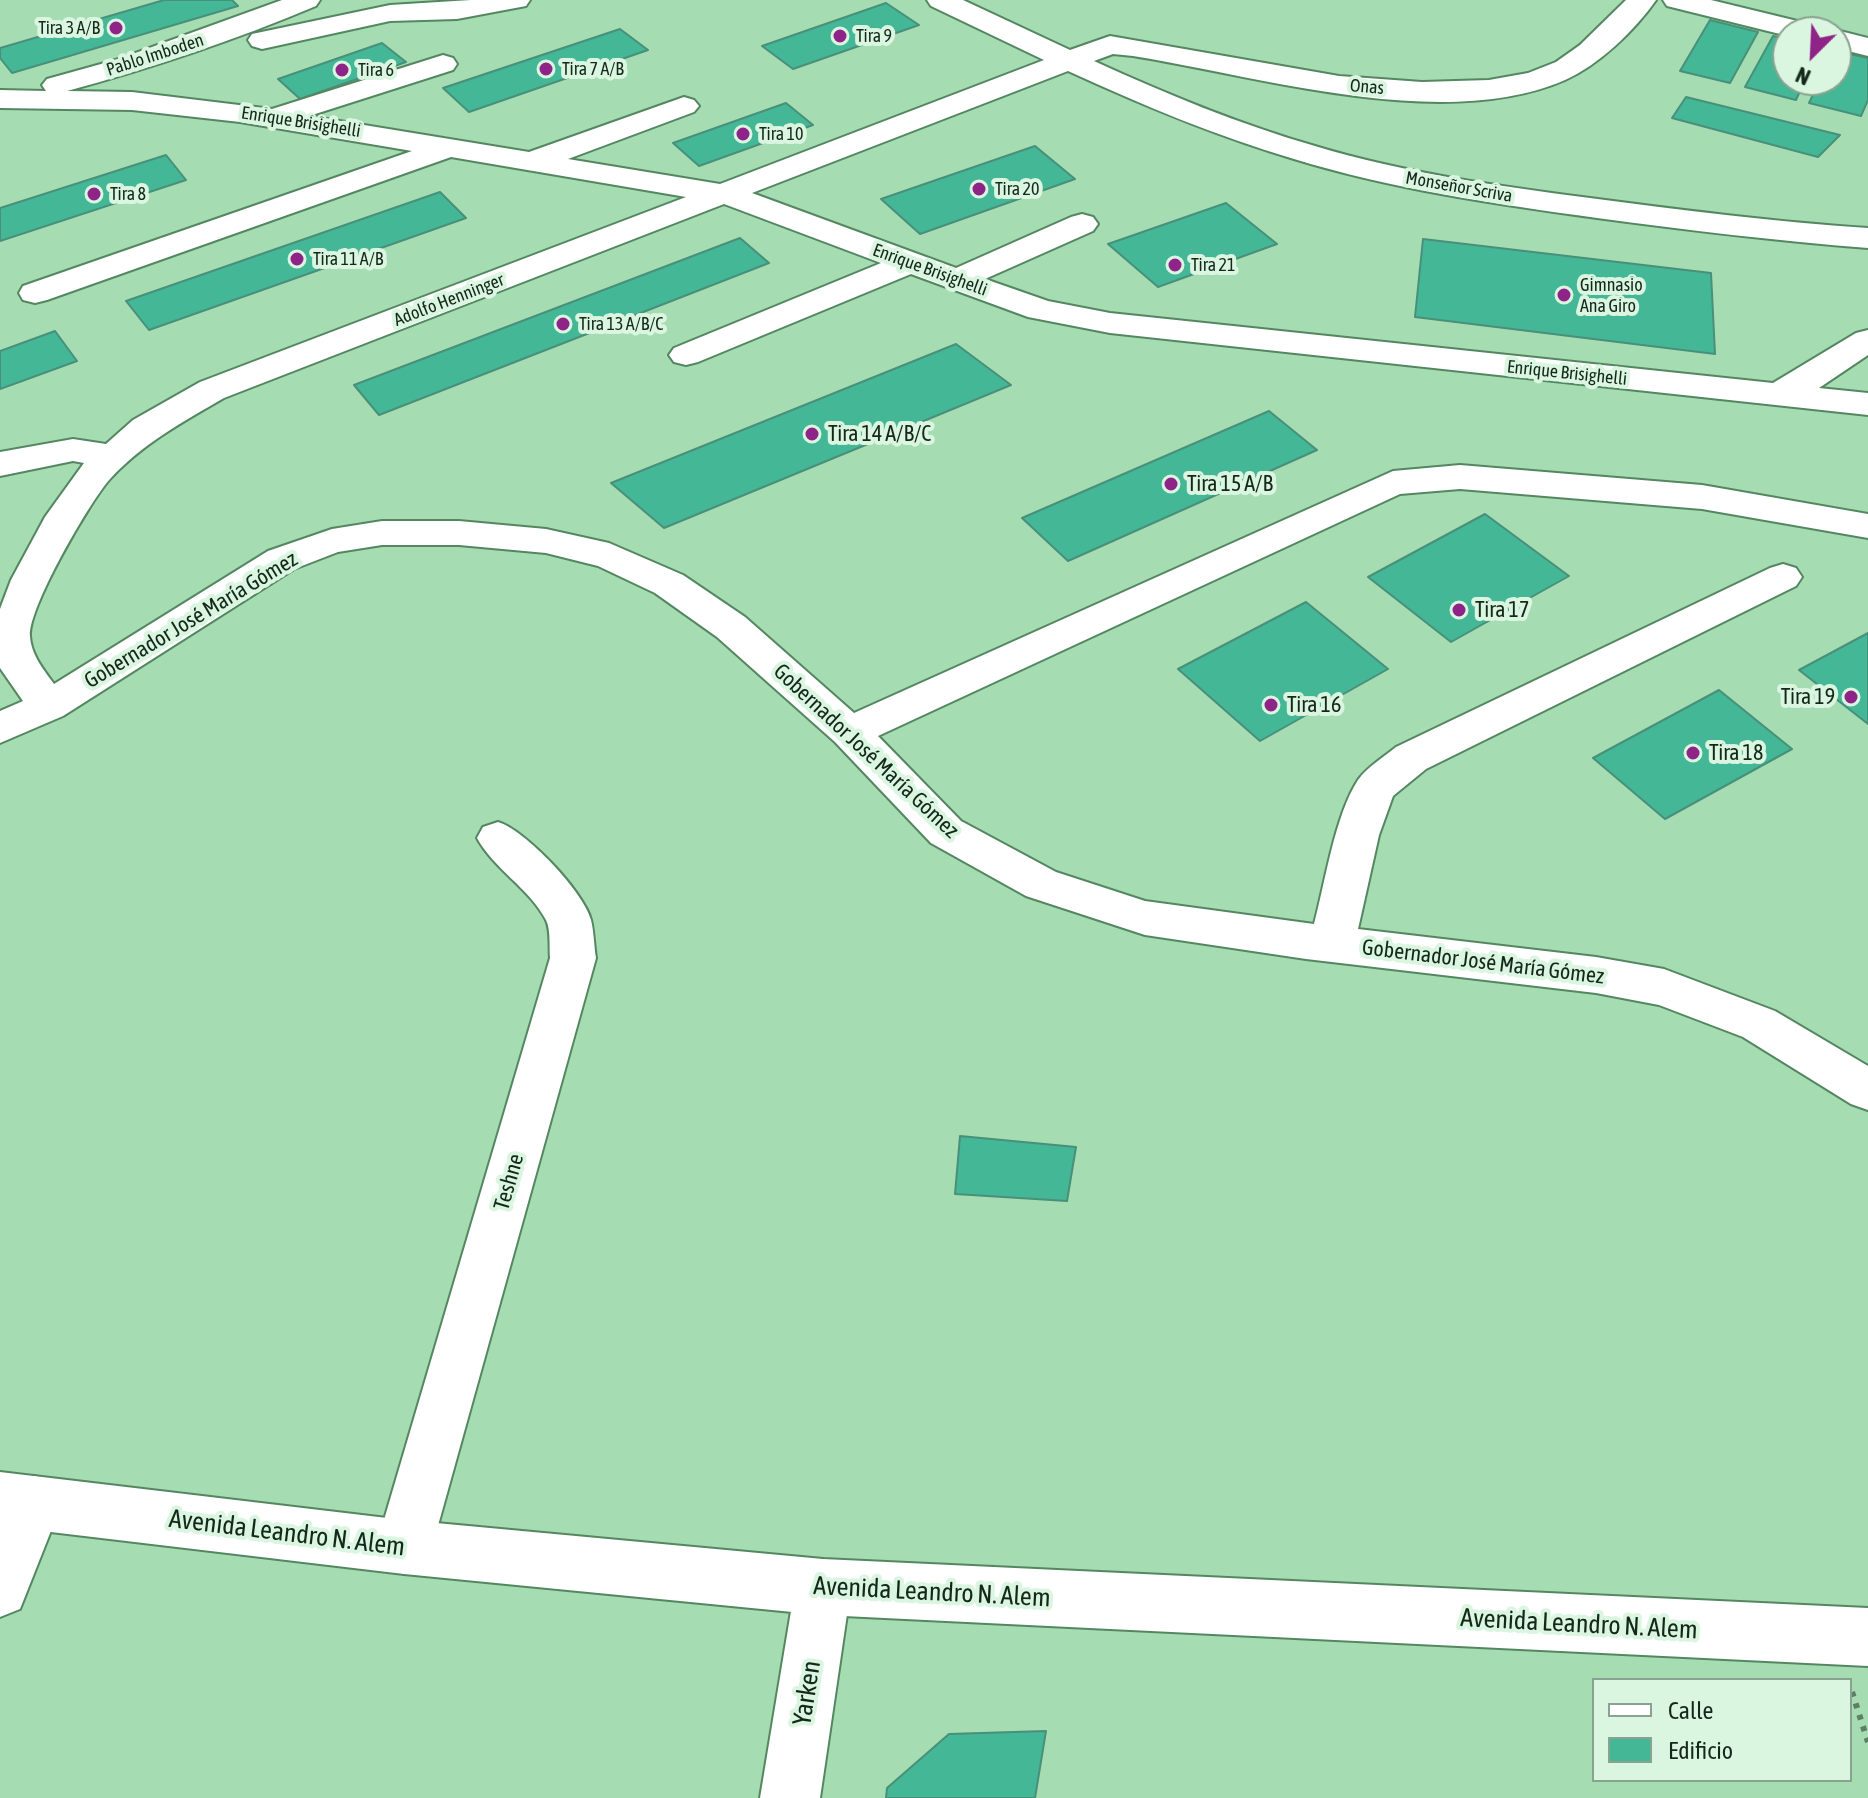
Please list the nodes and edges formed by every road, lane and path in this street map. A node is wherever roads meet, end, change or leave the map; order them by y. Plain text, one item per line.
1 (306, 0) edge
2 (516, 0) edge
3 (941, 0) edge
4 (1642, 0) edge
5 (1677, 0) edge
6 (1772, 23) edge
7 (212, 36) junction
8 (1068, 61) junction
9 (443, 64) dead end
10 (0, 99) edge
11 (684, 106) dead end
12 (274, 117) junction
13 (448, 148) junction
14 (530, 162) junction
15 (725, 194) junction
16 (1082, 224) dead end
17 (1868, 238) edge
18 (908, 263) junction
19 (955, 280) junction
20 (35, 293) dead end
21 (1868, 340) edge
22 (686, 355) dead end
23 (1776, 395) junction
24 (1868, 404) edge
25 (113, 457) junction
26 (0, 464) edge
27 (1868, 526) edge
28 (1783, 577) dead end
29 (49, 706) junction
30 (0, 728) edge
31 (849, 732) junction
32 (498, 838) dead end
33 (1332, 944) junction
34 (1868, 1090) edge
35 (18, 1501) edge
36 (404, 1547) junction
37 (823, 1587) junction
38 (0, 1589) edge
39 (1868, 1637) edge
40 (1852, 1694) edge
41 (1868, 1742) edge
42 (790, 1798) edge

1 - 7 main road, Pablo Imboden
2 - 7 main road
3 - 8 main road
4 - 8 main road, Onas
5 - 6 main road
7 - 10 main road, Pablo Imboden
8 - 15 main road, Adolfo Henninger
8 - 17 main road, Monseñor Scriva
9 - 12 main road
10 - 12 main road, Enrique Brisighelli
11 - 14 main road
12 - 13 main road, Enrique Brisighelli
13 - 14 main road, Enrique Brisighelli
13 - 20 main road
14 - 15 main road, Enrique Brisighelli
15 - 18 main road, Enrique Brisighelli
15 - 25 main road, Adolfo Henninger
16 - 19 main road
18 - 19 main road, Enrique Brisighelli
18 - 22 main road
19 - 23 main road, Enrique Brisighelli
21 - 23 main road
23 - 24 main road, Enrique Brisighelli
25 - 26 main road
25 - 29 main road, Adolfo Henninger
27 - 31 main road
28 - 33 main road
29 - 30 main road, Gobernador José María Gómez
29 - 31 main road, Gobernador José María Gómez
31 - 33 main road, Gobernador José María Gómez
32 - 36 main road, Teshne
33 - 34 main road, Gobernador José María Gómez
35 - 36 main road, Avenida Leandro N. Alem
35 - 38 main road
36 - 37 main road, Avenida Leandro N. Alem
37 - 39 main road, Avenida Leandro N. Alem
37 - 42 main road, Yarken
40 - 41 path

